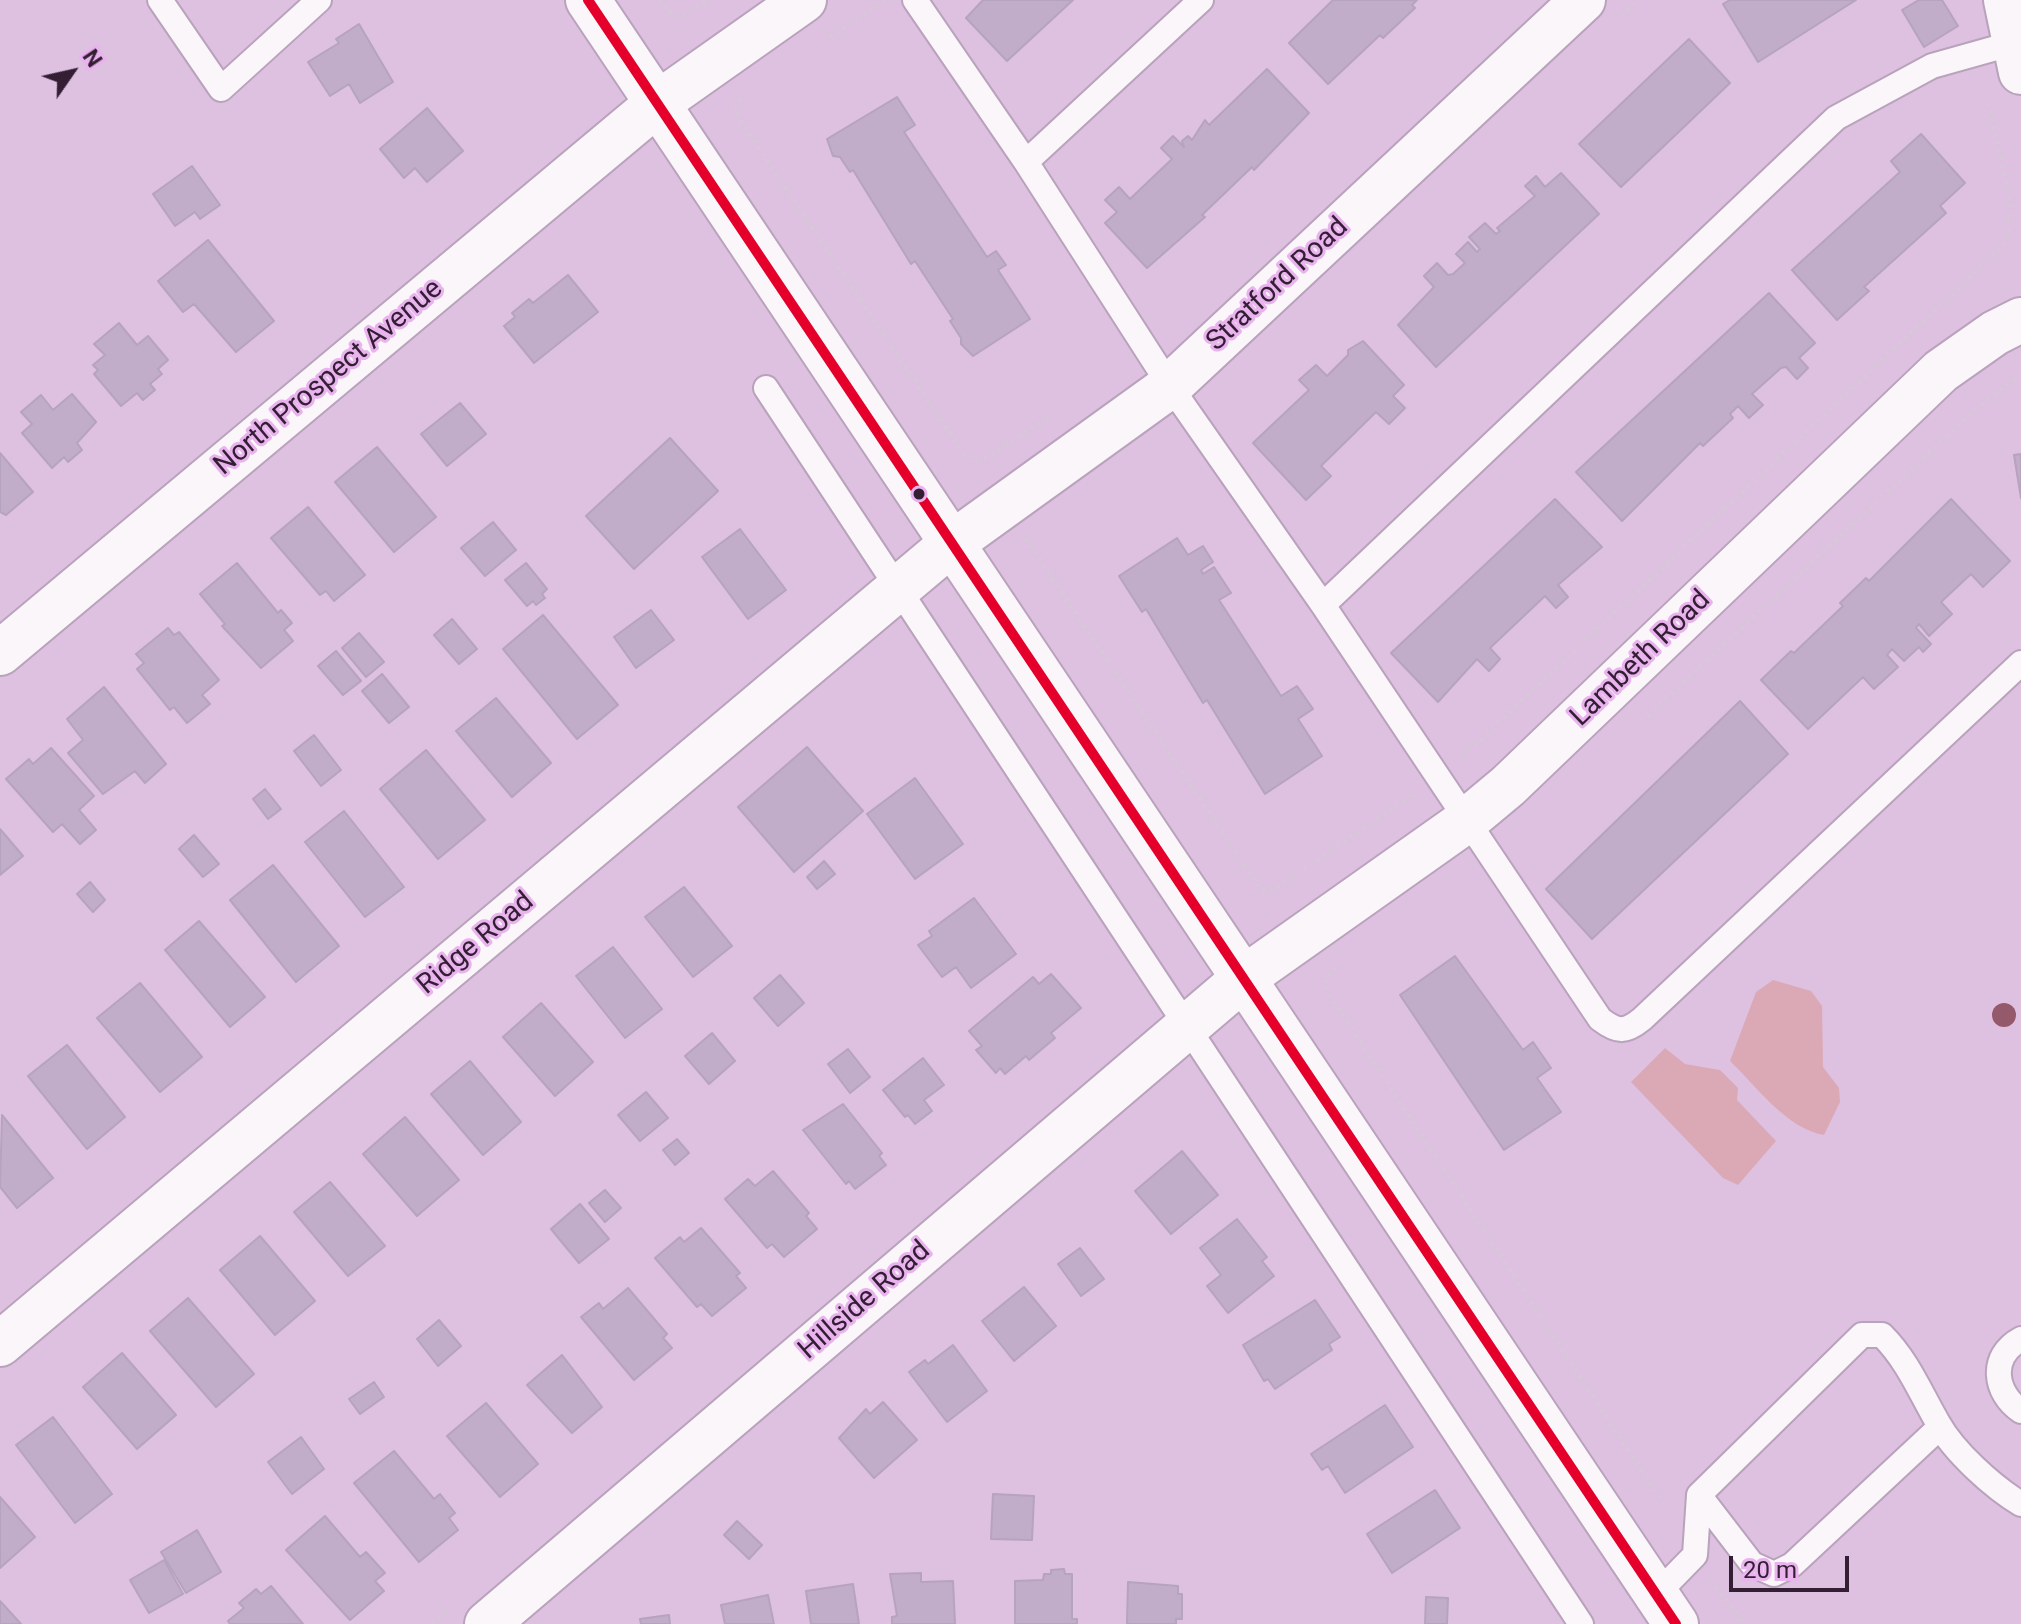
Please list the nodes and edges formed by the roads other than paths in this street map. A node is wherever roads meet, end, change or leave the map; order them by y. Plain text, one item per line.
1 (160, 0) edge
2 (319, 0) edge
3 (588, 0) edge
4 (804, 0) edge
5 (915, 0) edge
6 (1201, 0) edge
7 (1583, 0) edge
8 (2008, 41) edge
9 (658, 103) junction
10 (1026, 162) junction
11 (2021, 320) edge
12 (1170, 386) junction
13 (766, 388) dead end
14 (951, 544) junction
15 (898, 589) junction
16 (1323, 605) junction
17 (0, 653) edge
18 (2021, 663) edge
19 (1466, 821) junction
20 (1244, 978) junction
21 (1187, 1026) junction
22 (2021, 1339) edge
23 (0, 1344) edge
24 (2021, 1411) edge
25 (1940, 1427) junction
26 (1699, 1495) junction
27 (2021, 1504) edge
28 (1666, 1610) edge
29 (487, 1624) edge
30 (1581, 1624) edge

1 - 2 lane
3 - 9 street
4 - 9 street, North Prospect Avenue
5 - 10 lane
6 - 10 lane
7 - 12 street, Stratford Road
8 - 16 lane
9 - 14 street
9 - 17 street, North Prospect Avenue
10 - 12 lane
11 - 19 street, Lambeth Road
12 - 14 street, Stratford Road
12 - 16 lane
13 - 15 lane
14 - 15 street, Ridge Road
14 - 20 street
15 - 21 lane
15 - 23 street, Ridge Road
16 - 19 lane
18 - 19 lane
19 - 20 street, Lambeth Road
20 - 21 street, Hillside Road
20 - 28 street
21 - 29 street, Hillside Road
21 - 30 lane
22 - 24 lane
25 - 26 lane
25 - 26 lane
25 - 27 lane
26 - 28 lane

